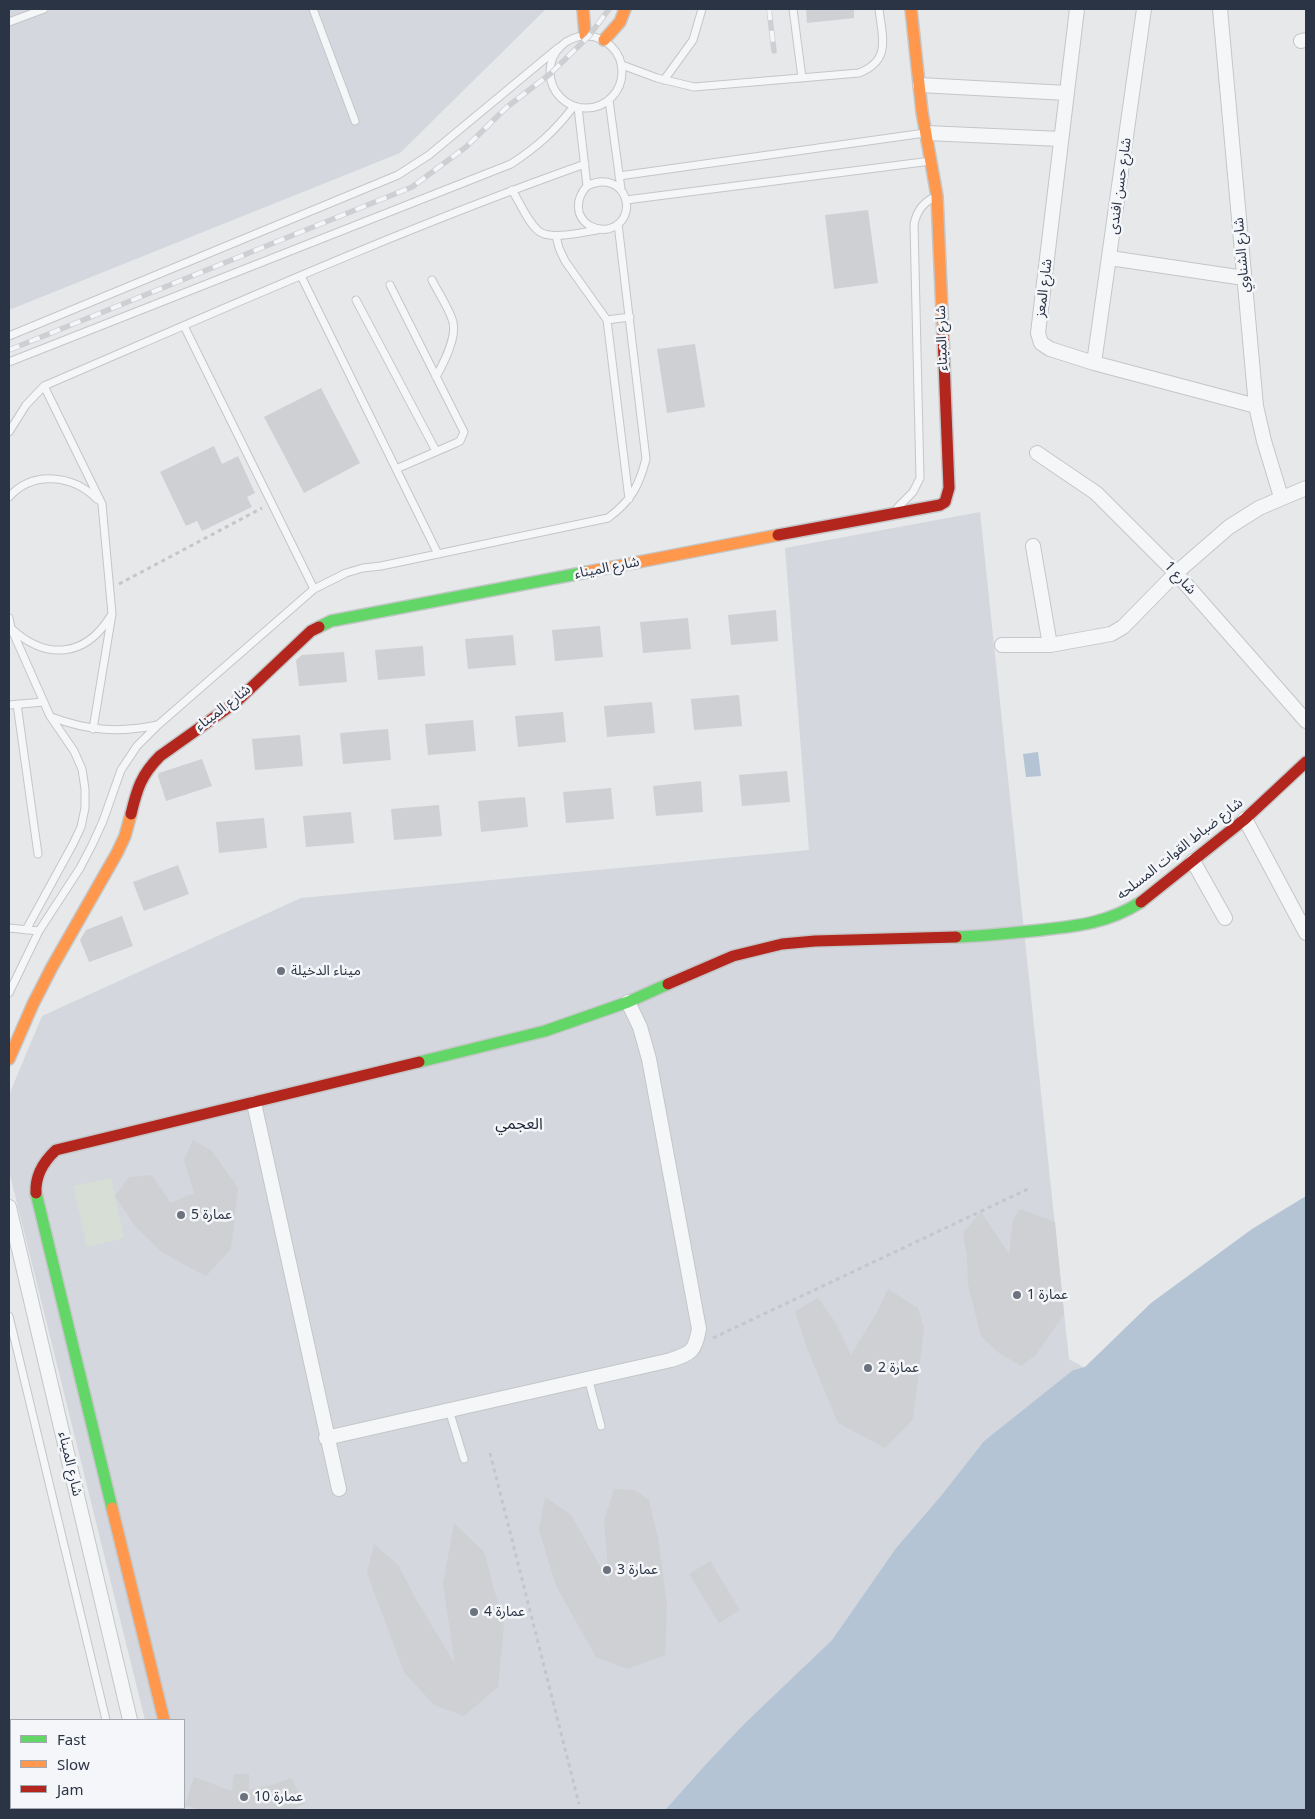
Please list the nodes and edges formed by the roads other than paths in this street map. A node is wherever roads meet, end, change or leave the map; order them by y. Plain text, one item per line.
1 (44, 9) edge
2 (313, 9) edge
3 (582, 9) edge
4 (625, 9) edge
5 (702, 9) edge
6 (793, 9) edge
7 (879, 9) edge
8 (911, 9) edge
9 (1077, 9) edge
10 (1144, 9) edge
11 (1218, 9) edge
12 (9, 22) edge
13 (585, 35) junction
14 (604, 40) junction
15 (558, 48) junction
16 (622, 66) junction
17 (802, 78) junction
18 (664, 80) junction
19 (920, 85) junction
20 (1067, 93) junction
21 (609, 100) junction
22 (576, 107) junction
23 (355, 121) dead end
24 (926, 133) junction
25 (1061, 139) junction
26 (931, 161) junction
27 (585, 164) junction
28 (619, 176) junction
29 (587, 186) junction
30 (621, 189) junction
31 (512, 190) junction
32 (937, 196) junction
33 (626, 200) junction
34 (618, 224) junction
35 (601, 230) junction
36 (556, 236) junction
37 (1110, 258) junction
38 (301, 276) junction
39 (1244, 278) junction
40 (432, 280) dead end
41 (390, 285) dead end
42 (356, 300) dead end
43 (630, 317) junction
44 (607, 320) junction
45 (184, 326) junction
46 (9, 336) edge
47 (9, 362) edge
48 (1094, 363) junction
49 (436, 377) junction
50 (44, 386) junction
51 (1256, 406) junction
52 (9, 432) edge
53 (436, 451) junction
54 (1037, 453) dead end
55 (396, 469) junction
56 (1306, 488) edge
57 (9, 497) edge
58 (1281, 497) junction
59 (629, 499) junction
60 (102, 504) junction
61 (890, 513) junction
62 (1033, 546) dead end
63 (438, 554) junction
64 (1176, 573) junction
65 (314, 589) junction
66 (112, 614) junction
67 (9, 618) edge
68 (10, 628) junction
69 (1002, 645) dead end
70 (1050, 645) junction
71 (44, 702) junction
72 (17, 704) junction
73 (9, 705) edge
74 (50, 716) junction
75 (1306, 721) edge
76 (158, 725) junction
77 (93, 729) junction
78 (1306, 762) edge
79 (1245, 819) junction
80 (38, 854) dead end
81 (1193, 861) junction
82 (1225, 918) dead end
83 (9, 928) edge
84 (26, 930) junction
85 (39, 931) junction
86 (1306, 932) edge
87 (9, 993) edge
88 (628, 1002) junction
89 (9, 1059) edge
90 (254, 1103) junction
91 (9, 1207) edge
92 (9, 1316) edge
93 (588, 1378) junction
94 (449, 1410) junction
95 (600, 1426) dead end
96 (326, 1438) junction
97 (464, 1459) dead end
98 (338, 1489) dead end
99 (106, 1719) edge
100 (130, 1719) edge
101 (164, 1719) edge

1 - 12 lane
2 - 23 lane
3 - 13 street
4 - 14 street
5 - 18 lane
6 - 17 lane
7 - 17 lane
8 - 19 street, شارع الميناء
9 - 20 street, شارع المعز
10 - 37 street, شارع حسن افندى
11 - 39 street, شارع الشناوي
13 - 14 lane
13 - 15 lane
14 - 16 lane
15 - 22 lane
15 - 46 lane
16 - 18 lane
16 - 21 lane
17 - 18 lane
19 - 20 street
19 - 24 street, شارع الميناء
20 - 25 street, شارع المعز
21 - 22 lane
21 - 28 lane
22 - 27 lane
22 - 47 lane
24 - 25 street
24 - 26 street, شارع الميناء
24 - 28 lane
25 - 48 street, شارع المعز
26 - 32 street, شارع الميناء
26 - 33 lane
27 - 29 lane
27 - 31 lane
28 - 30 lane
29 - 30 lane
29 - 35 lane
30 - 33 lane
31 - 36 lane
31 - 38 lane
32 - 61 lane
32 - 61 street, شارع الميناء
33 - 34 lane
34 - 35 lane
34 - 43 lane
35 - 36 lane
36 - 44 lane
37 - 39 street
37 - 48 street, شارع حسن افندى
38 - 45 lane
38 - 55 lane
39 - 51 street, شارع الشناوي
40 - 49 lane
41 - 49 lane
42 - 53 lane
43 - 44 lane
43 - 59 lane
44 - 59 lane
45 - 50 lane
45 - 65 lane
48 - 51 street, شارع المعز
49 - 53 lane
50 - 52 lane
50 - 60 lane
51 - 58 street, شارع الشناوي
53 - 55 lane
54 - 64 street, شارع 1
55 - 63 lane
56 - 58 street
57 - 60 lane
58 - 64 street
59 - 63 lane
60 - 66 lane
61 - 89 street, شارع الميناء
62 - 70 street
63 - 65 lane
64 - 70 street
64 - 75 street, شارع 1
65 - 76 lane
66 - 68 lane
66 - 77 lane
67 - 68 lane
68 - 71 lane
69 - 70 street
71 - 72 lane
71 - 74 lane
72 - 73 lane
72 - 80 lane
74 - 77 lane
74 - 84 lane
76 - 77 lane
76 - 85 lane
78 - 79 street, شارع ضباط القوات المسلحه
79 - 81 street, شارع ضباط القوات المسلحه
79 - 86 street
81 - 82 street
81 - 88 street, شارع ضباط القوات المسلحه
83 - 84 lane
84 - 85 lane
85 - 87 lane
88 - 90 street, شارع ضباط القوات المسلحه
88 - 93 street
90 - 96 street
90 - 101 street, شارع ضباط القوات المسلحه
91 - 100 street, شارع الميناء
92 - 99 lane
93 - 94 street
93 - 95 lane
94 - 96 street
94 - 97 lane
96 - 98 street

